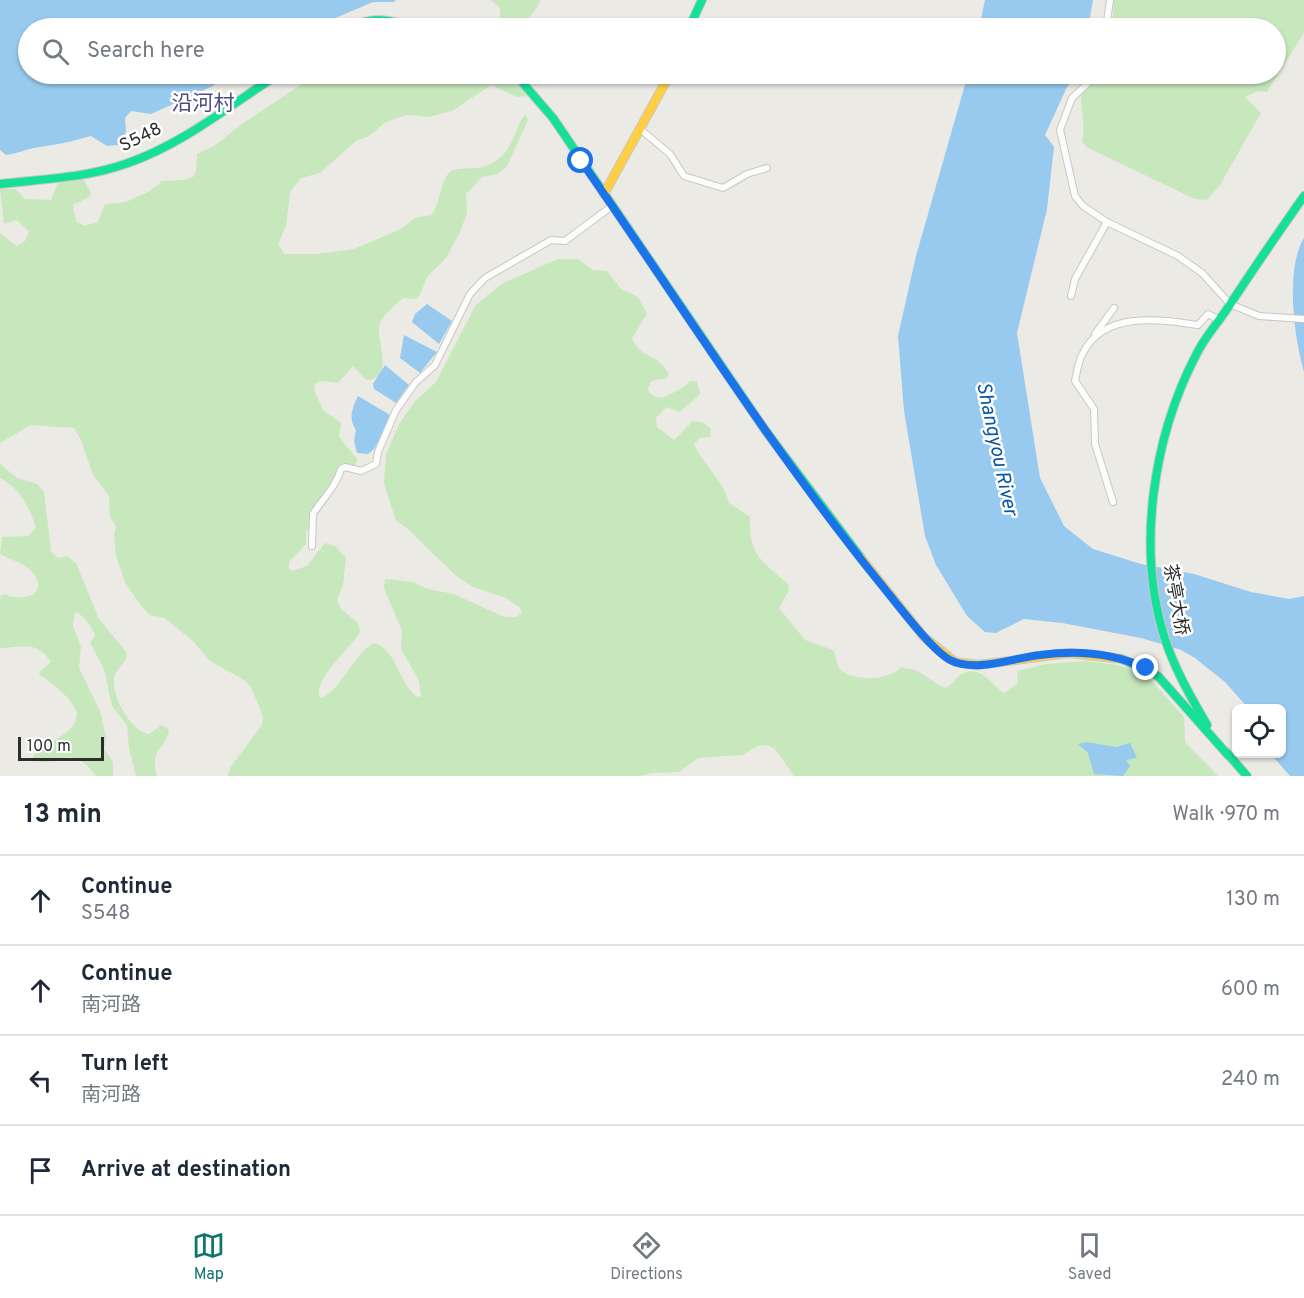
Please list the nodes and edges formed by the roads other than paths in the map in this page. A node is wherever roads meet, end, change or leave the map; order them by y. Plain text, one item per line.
1 (702, 0) edge
2 (1110, 0) edge
3 (694, 18) edge
4 (1107, 18) edge
5 (263, 84) edge
6 (524, 84) edge
7 (664, 84) edge
8 (1087, 84) edge
9 (639, 129) junction
10 (767, 168) dead end
11 (0, 184) edge
12 (604, 194) junction
13 (1304, 196) edge
14 (612, 206) junction
15 (1107, 222) junction
16 (1071, 296) dead end
17 (1230, 304) junction
18 (1114, 308) dead end
19 (1304, 319) edge
20 (1219, 321) junction
21 (1092, 338) junction
22 (1113, 502) dead end
23 (312, 546) dead end
24 (1228, 755) junction
25 (1247, 776) edge

1 - 3 street
2 - 4 street
5 - 11 street, S548
6 - 12 street
7 - 9 street
8 - 15 street
9 - 10 street
9 - 12 street
12 - 14 street
13 - 17 street, 茶亭大桥
14 - 23 street
14 - 24 street
15 - 16 street
15 - 17 street
17 - 19 street
17 - 20 street, 茶亭大桥
18 - 21 street
20 - 21 street
20 - 24 street, 茶亭大桥
21 - 22 street
24 - 25 street

